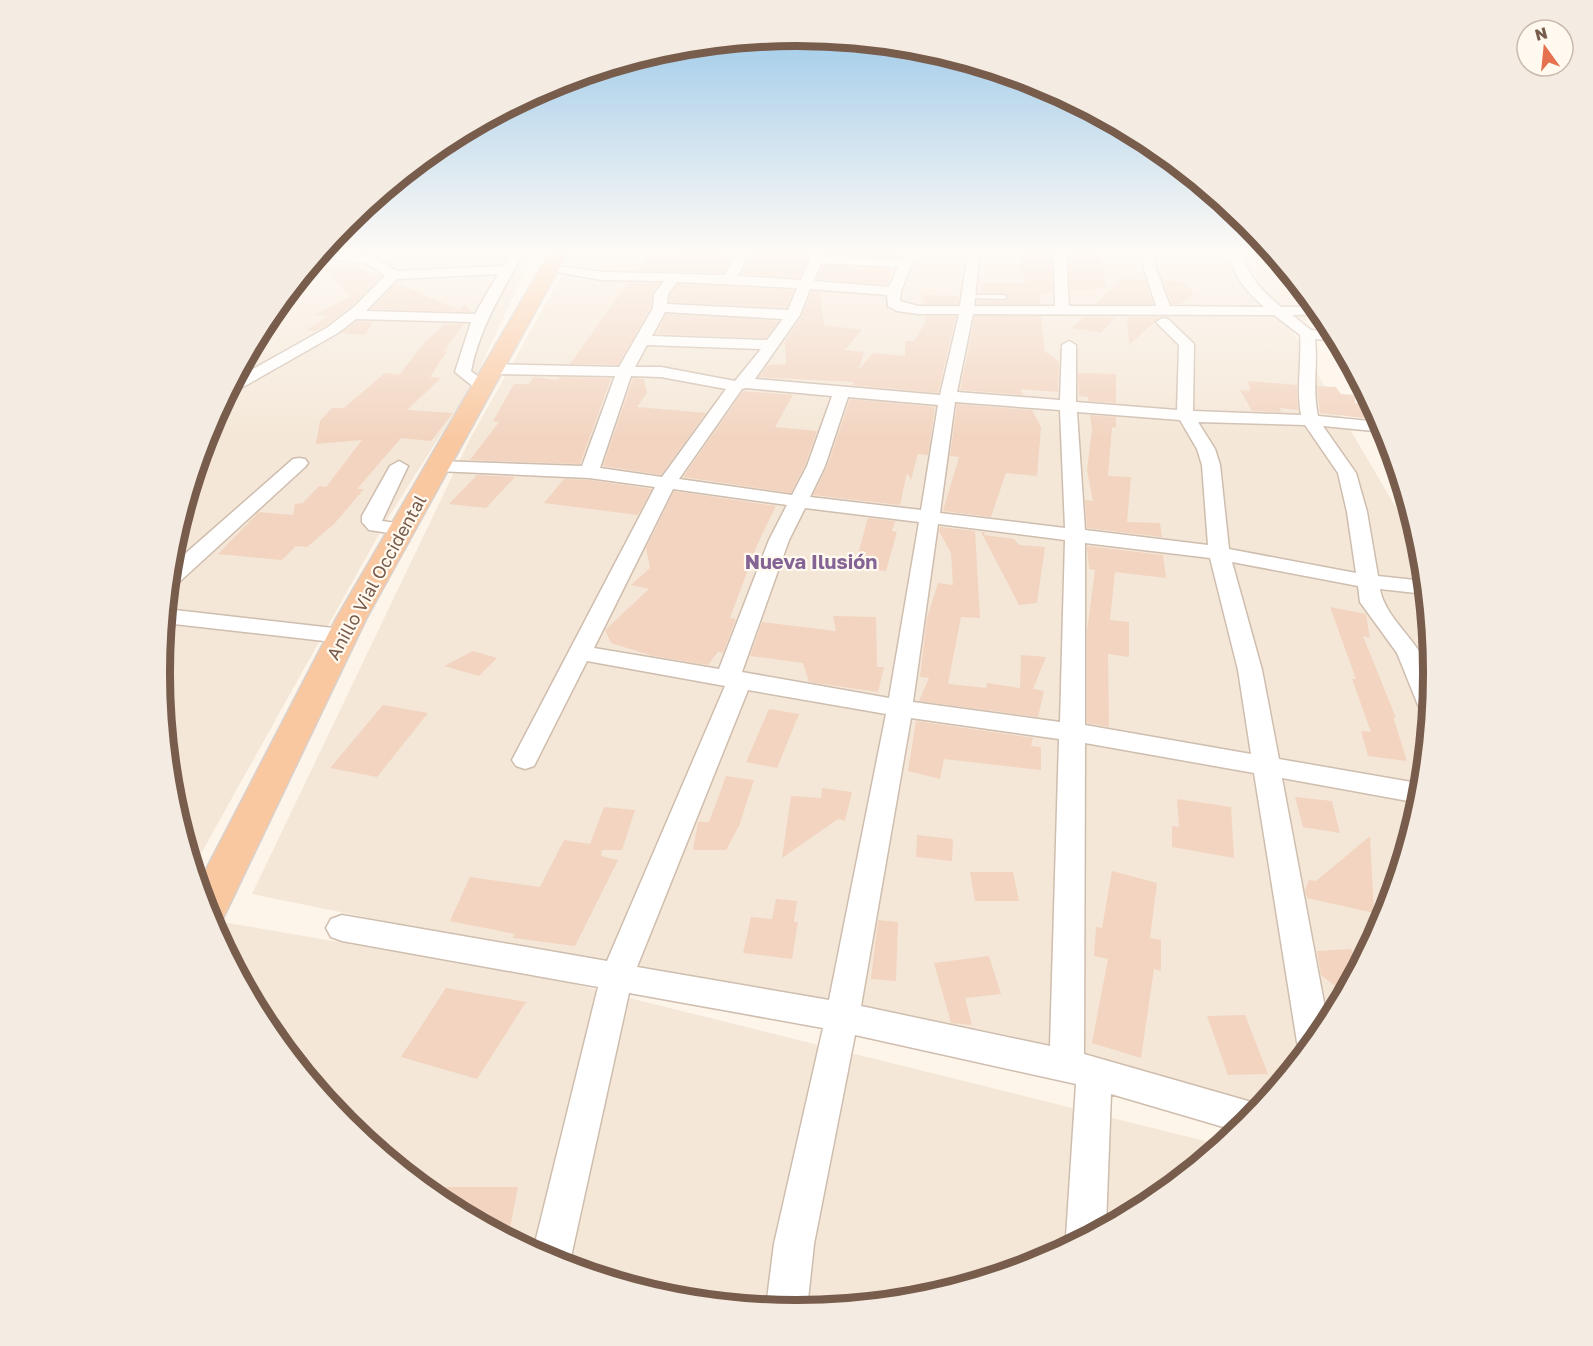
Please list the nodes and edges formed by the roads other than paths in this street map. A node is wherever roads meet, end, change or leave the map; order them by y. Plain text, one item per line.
1 (353, 315) joint
2 (482, 315) edge
3 (522, 315) edge
4 (657, 315) edge
5 (789, 315) edge
6 (793, 315) joint
7 (964, 315) edge
8 (1119, 315) edge
9 (1206, 315) edge
10 (1284, 315) edge
11 (1164, 317) junction
12 (480, 318) junction
13 (1307, 334) junction
14 (1324, 336) edge
15 (644, 340) junction
16 (771, 345) junction
17 (1069, 345) dead end
18 (625, 370) junction
19 (486, 377) junction
20 (243, 381) edge
21 (740, 385) junction
22 (842, 391) junction
23 (947, 398) junction
24 (1068, 407) junction
25 (1185, 415) junction
26 (1311, 420) junction
27 (1372, 426) edge
28 (299, 463) dead end
29 (399, 466) dead end
30 (437, 466) junction
31 (589, 472) junction
32 (666, 484) junction
33 (797, 501) junction
34 (930, 517) junction
35 (403, 529) junction
36 (1075, 535) junction
37 (1219, 553) junction
38 (179, 570) edge
39 (1366, 581) junction
40 (1417, 587) edge
41 (172, 617) edge
42 (342, 636) junction
43 (580, 653) junction
44 (734, 678) junction
45 (1423, 687) edge
46 (900, 708) junction
47 (1073, 732) junction
48 (525, 760) dead end
49 (1265, 766) junction
50 (1412, 792) edge
51 (212, 898) edge
52 (342, 928) dead end
53 (617, 976) junction
54 (842, 1017) junction
55 (1312, 1029) edge
56 (1081, 1070) junction
57 (1241, 1115) edge
58 (1086, 1229) edge
59 (553, 1250) edge
60 (787, 1300) edge

1 - 12 street
1 - 20 street
2 - 12 street
3 - 19 highway, Anillo Vial Occidental
4 - 15 street
5 - 6 street
6 - 16 street
7 - 23 street
8 - 11 street
9 - 11 street
10 - 13 street
11 - 25 street
12 - 19 street
13 - 14 street
13 - 26 street
15 - 16 street
15 - 18 street
16 - 21 street
17 - 24 street
18 - 19 street
18 - 21 street
18 - 31 street
19 - 30 highway, Anillo Vial Occidental
21 - 22 street
21 - 32 street
22 - 23 street
22 - 33 street
23 - 24 street
23 - 34 street
24 - 25 street
24 - 36 street
25 - 26 street
25 - 37 street
26 - 27 street
26 - 39 street
28 - 38 street
29 - 35 street
30 - 31 street
30 - 35 highway, Anillo Vial Occidental
31 - 32 street
32 - 33 street
32 - 43 street
33 - 34 street
33 - 44 street
34 - 36 street
34 - 46 street
35 - 42 highway, Anillo Vial Occidental
36 - 37 street
36 - 47 street
37 - 39 street
37 - 49 street
39 - 40 street
39 - 45 street
41 - 42 street
42 - 51 highway, Anillo Vial Occidental
43 - 44 street
43 - 48 street
44 - 46 street
44 - 53 street
46 - 47 street
46 - 54 street
47 - 49 street
47 - 56 street
49 - 50 street
49 - 55 street
52 - 53 street
53 - 54 street
53 - 59 street
54 - 56 street
54 - 60 street
56 - 57 street
56 - 58 street

